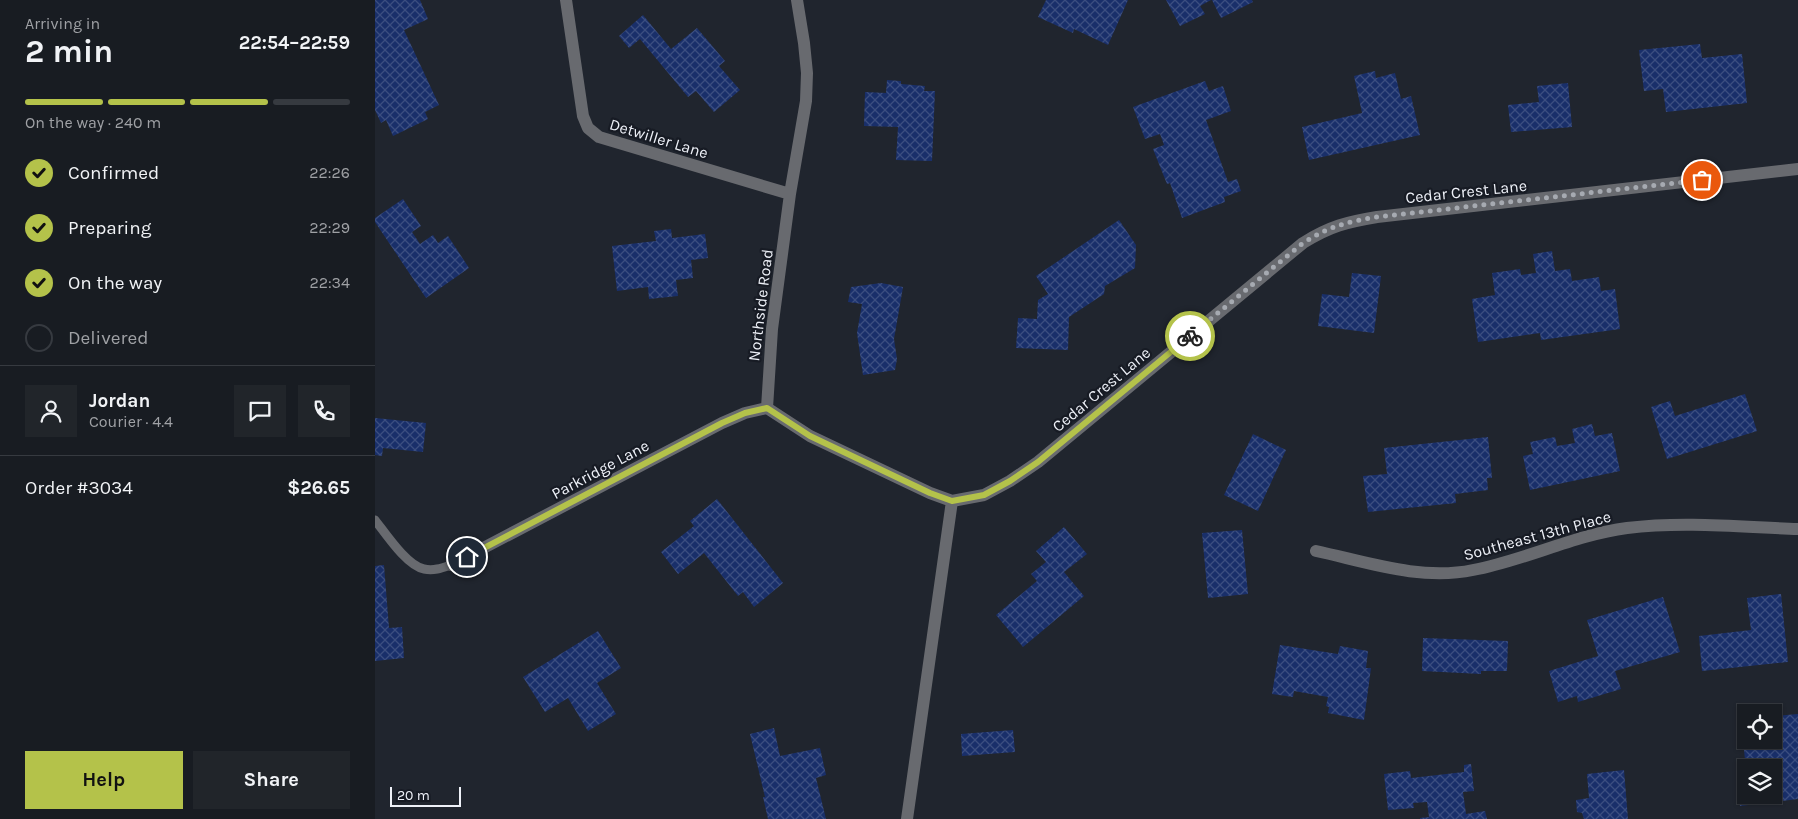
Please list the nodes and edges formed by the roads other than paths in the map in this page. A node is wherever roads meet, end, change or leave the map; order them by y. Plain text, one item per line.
1 (566, 0) edge
2 (797, 0) edge
3 (1798, 170) edge
4 (790, 194) junction
5 (767, 408) junction
6 (952, 501) junction
7 (375, 520) edge
8 (1798, 529) edge
9 (1316, 551) dead end
10 (451, 565) joint
11 (907, 819) edge

1 - 4 street, Detwiller Lane
2 - 4 street, Northside Road
3 - 6 street, Cedar Crest Lane
4 - 5 street, Northside Road
5 - 6 street
5 - 10 street, Parkridge Lane
6 - 11 street
7 - 10 lane
8 - 9 street, Southeast 13th Place

